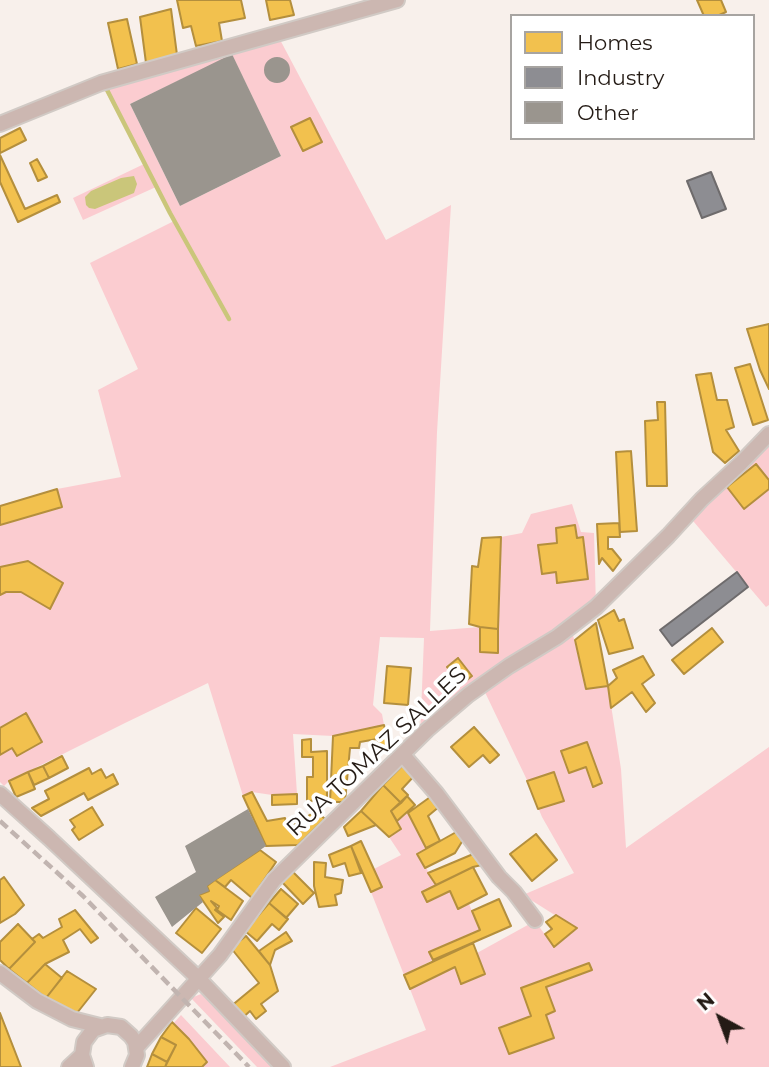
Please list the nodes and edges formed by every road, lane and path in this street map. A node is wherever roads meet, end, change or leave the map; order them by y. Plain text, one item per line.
1 (397, 0) edge
2 (0, 124) edge
3 (769, 434) edge
4 (402, 755) junction
5 (0, 794) edge
6 (534, 920) dead end
7 (0, 973) edge
8 (199, 979) junction
9 (72, 1019) junction
10 (157, 1025) junction
11 (100, 1026) junction
12 (127, 1031) junction
13 (136, 1048) junction
14 (84, 1055) edge
15 (69, 1067) edge
16 (132, 1067) edge
17 (283, 1067) edge

1 - 2 street
3 - 4 street, RUA TOMAZ SALLES
4 - 6 street
4 - 8 street, RUA TOMAZ SALLES
5 - 8 street
7 - 9 street
8 - 10 street, RUA TOMAZ SALLES
8 - 17 street
9 - 11 street
9 - 14 street
10 - 12 street
10 - 13 street, RUA TOMAZ SALLES
11 - 12 street
11 - 14 street
12 - 13 street
13 - 16 street
14 - 15 street

